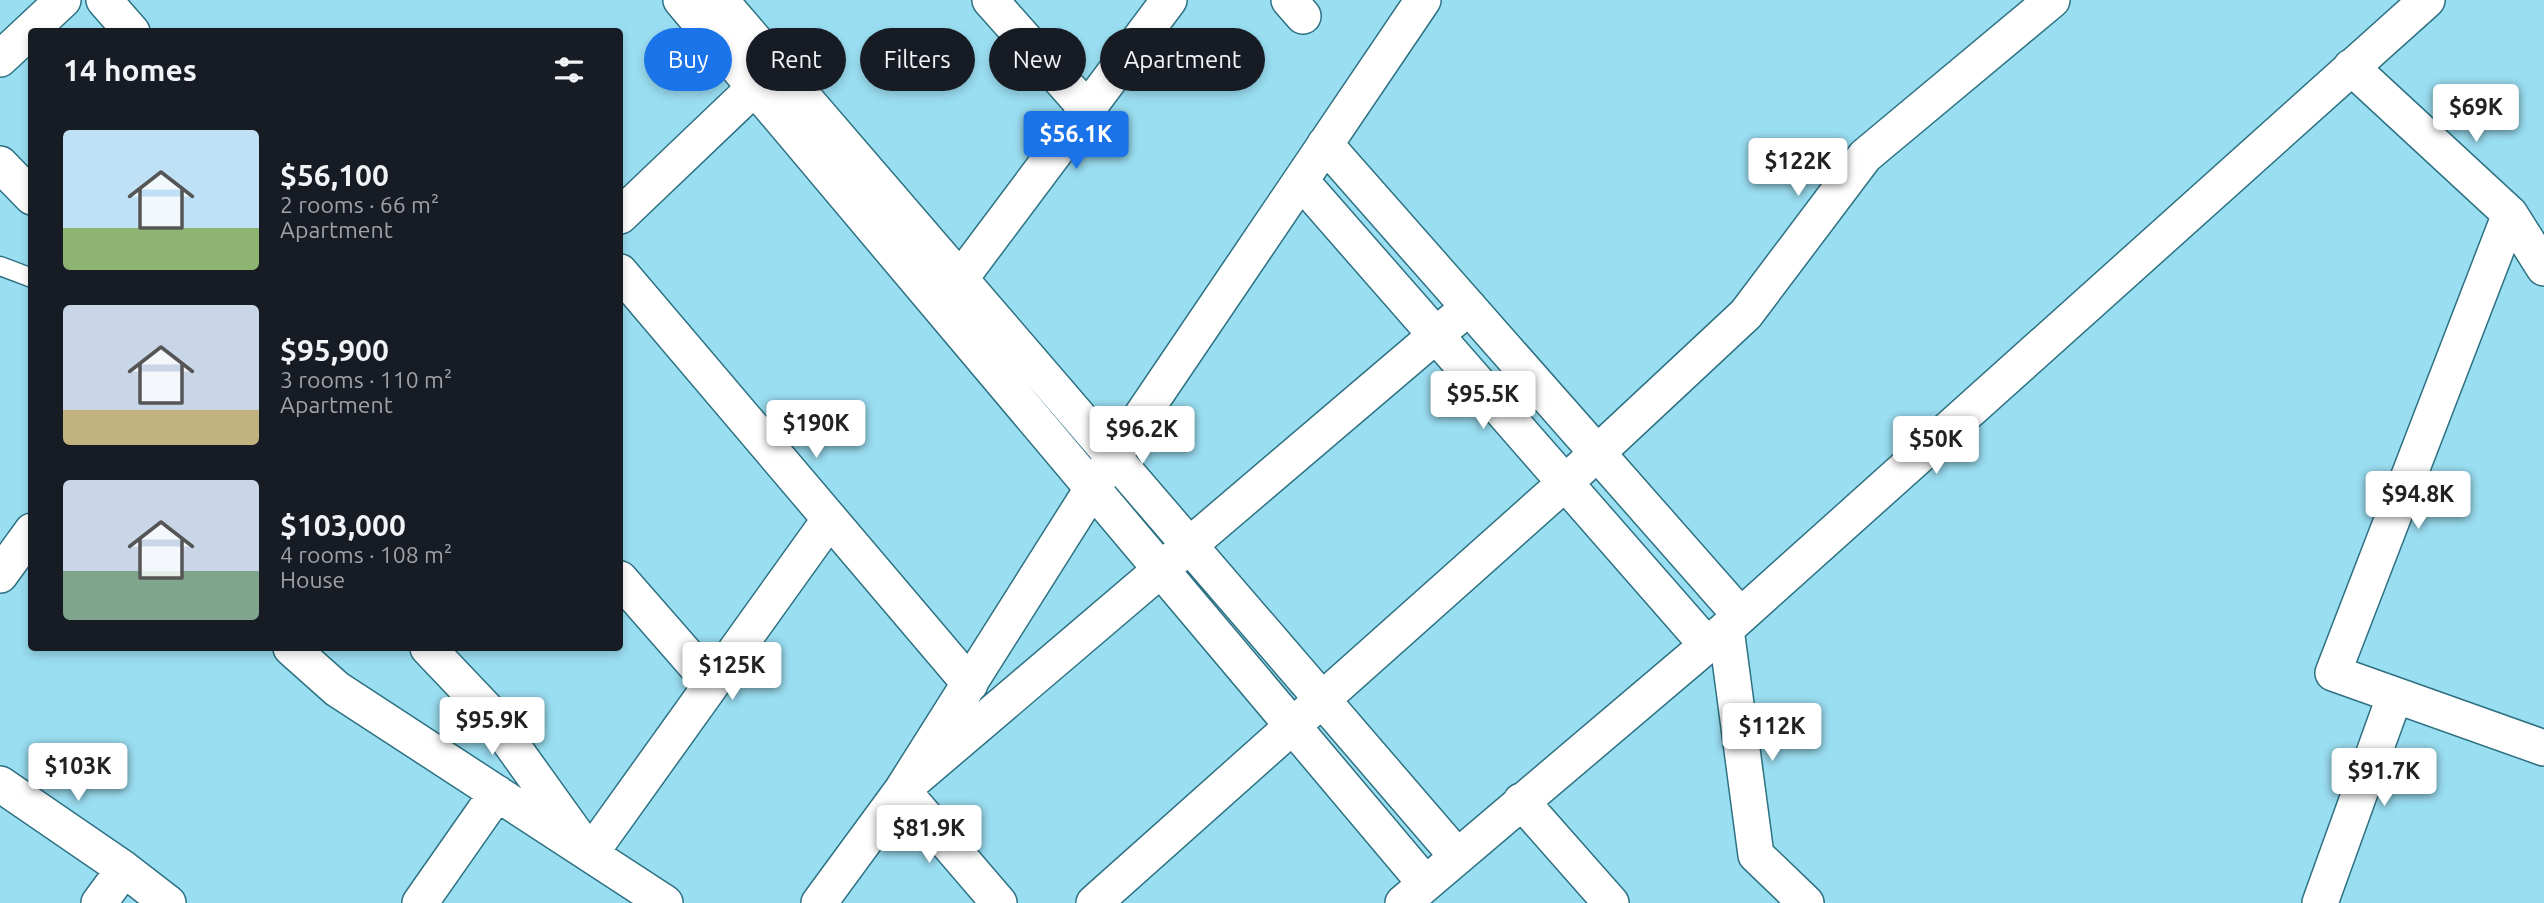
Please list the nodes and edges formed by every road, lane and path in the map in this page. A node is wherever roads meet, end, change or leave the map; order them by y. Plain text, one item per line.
1 (63, 0) edge
2 (104, 0) edge
3 (681, 0) edge
4 (720, 0) edge
5 (990, 0) edge
6 (1169, 0) edge
7 (1423, 0) edge
8 (2052, 0) edge
9 (2427, 0) edge
10 (33, 28) edge
11 (128, 28) edge
12 (28, 33) edge
13 (746, 44) edge
14 (0, 59) edge
15 (746, 59) edge
16 (2350, 67) junction
17 (751, 91) edge
18 (778, 91) edge
19 (1087, 109) junction
20 (1325, 144) junction
21 (0, 164) edge
22 (1301, 181) junction
23 (28, 193) edge
24 (623, 213) edge
25 (2510, 214) junction
26 (0, 266) edge
27 (2544, 268) edge
28 (28, 276) edge
29 (623, 276) edge
30 (948, 291) junction
31 (1469, 307) junction
32 (1436, 335) junction
33 (1597, 453) junction
34 (1114, 458) junction
35 (1565, 483) junction
36 (1093, 489) junction
37 (830, 519) junction
38 (28, 536) edge
39 (1189, 546) junction
40 (1161, 570) junction
41 (0, 575) edge
42 (623, 582) edge
43 (1724, 630) junction
44 (294, 651) edge
45 (431, 651) edge
46 (711, 683) junction
47 (970, 684) junction
48 (2395, 695) junction
49 (1322, 700) junction
50 (1292, 726) junction
51 (2544, 748) edge
52 (0, 784) edge
53 (902, 790) junction
54 (497, 793) junction
55 (1521, 801) junction
56 (590, 854) junction
57 (1456, 855) junction
58 (124, 869) junction
59 (1414, 893) edge
60 (99, 903) edge
61 (168, 903) edge
62 (420, 903) edge
63 (665, 903) edge
64 (819, 903) edge
65 (999, 903) edge
66 (1094, 903) edge
67 (1611, 903) edge
68 (1806, 903) edge
69 (2320, 903) edge

1 - 10 street
2 - 11 street
3 - 15 street
4 - 13 street
5 - 19 street
6 - 19 street
7 - 20 street
8 - 33 street
9 - 16 street
12 - 14 street
16 - 25 street
16 - 43 street
17 - 24 street
18 - 30 street
19 - 30 street
20 - 22 street
20 - 31 street
21 - 23 street
22 - 32 street
22 - 34 street
25 - 27 street
25 - 48 street
26 - 28 lane
29 - 37 street
30 - 34 street
30 - 36 street
31 - 32 street
31 - 33 street
32 - 35 street
32 - 39 street
33 - 35 street
33 - 43 street
34 - 36 street
34 - 39 street
35 - 43 street
35 - 49 street
36 - 40 street
36 - 47 street
37 - 46 street
37 - 47 street
38 - 41 street
39 - 40 street
39 - 49 street
40 - 50 street
40 - 53 street
42 - 46 street
43 - 55 street
43 - 68 street
44 - 54 street
45 - 56 street
46 - 56 street
47 - 53 street
48 - 51 street
48 - 69 street
49 - 50 street
49 - 57 street
50 - 59 street
50 - 66 street
52 - 58 street
53 - 64 street
53 - 65 street
54 - 56 street
54 - 62 street
55 - 57 street
55 - 67 street
56 - 63 street
57 - 59 street
58 - 60 street
58 - 61 street

